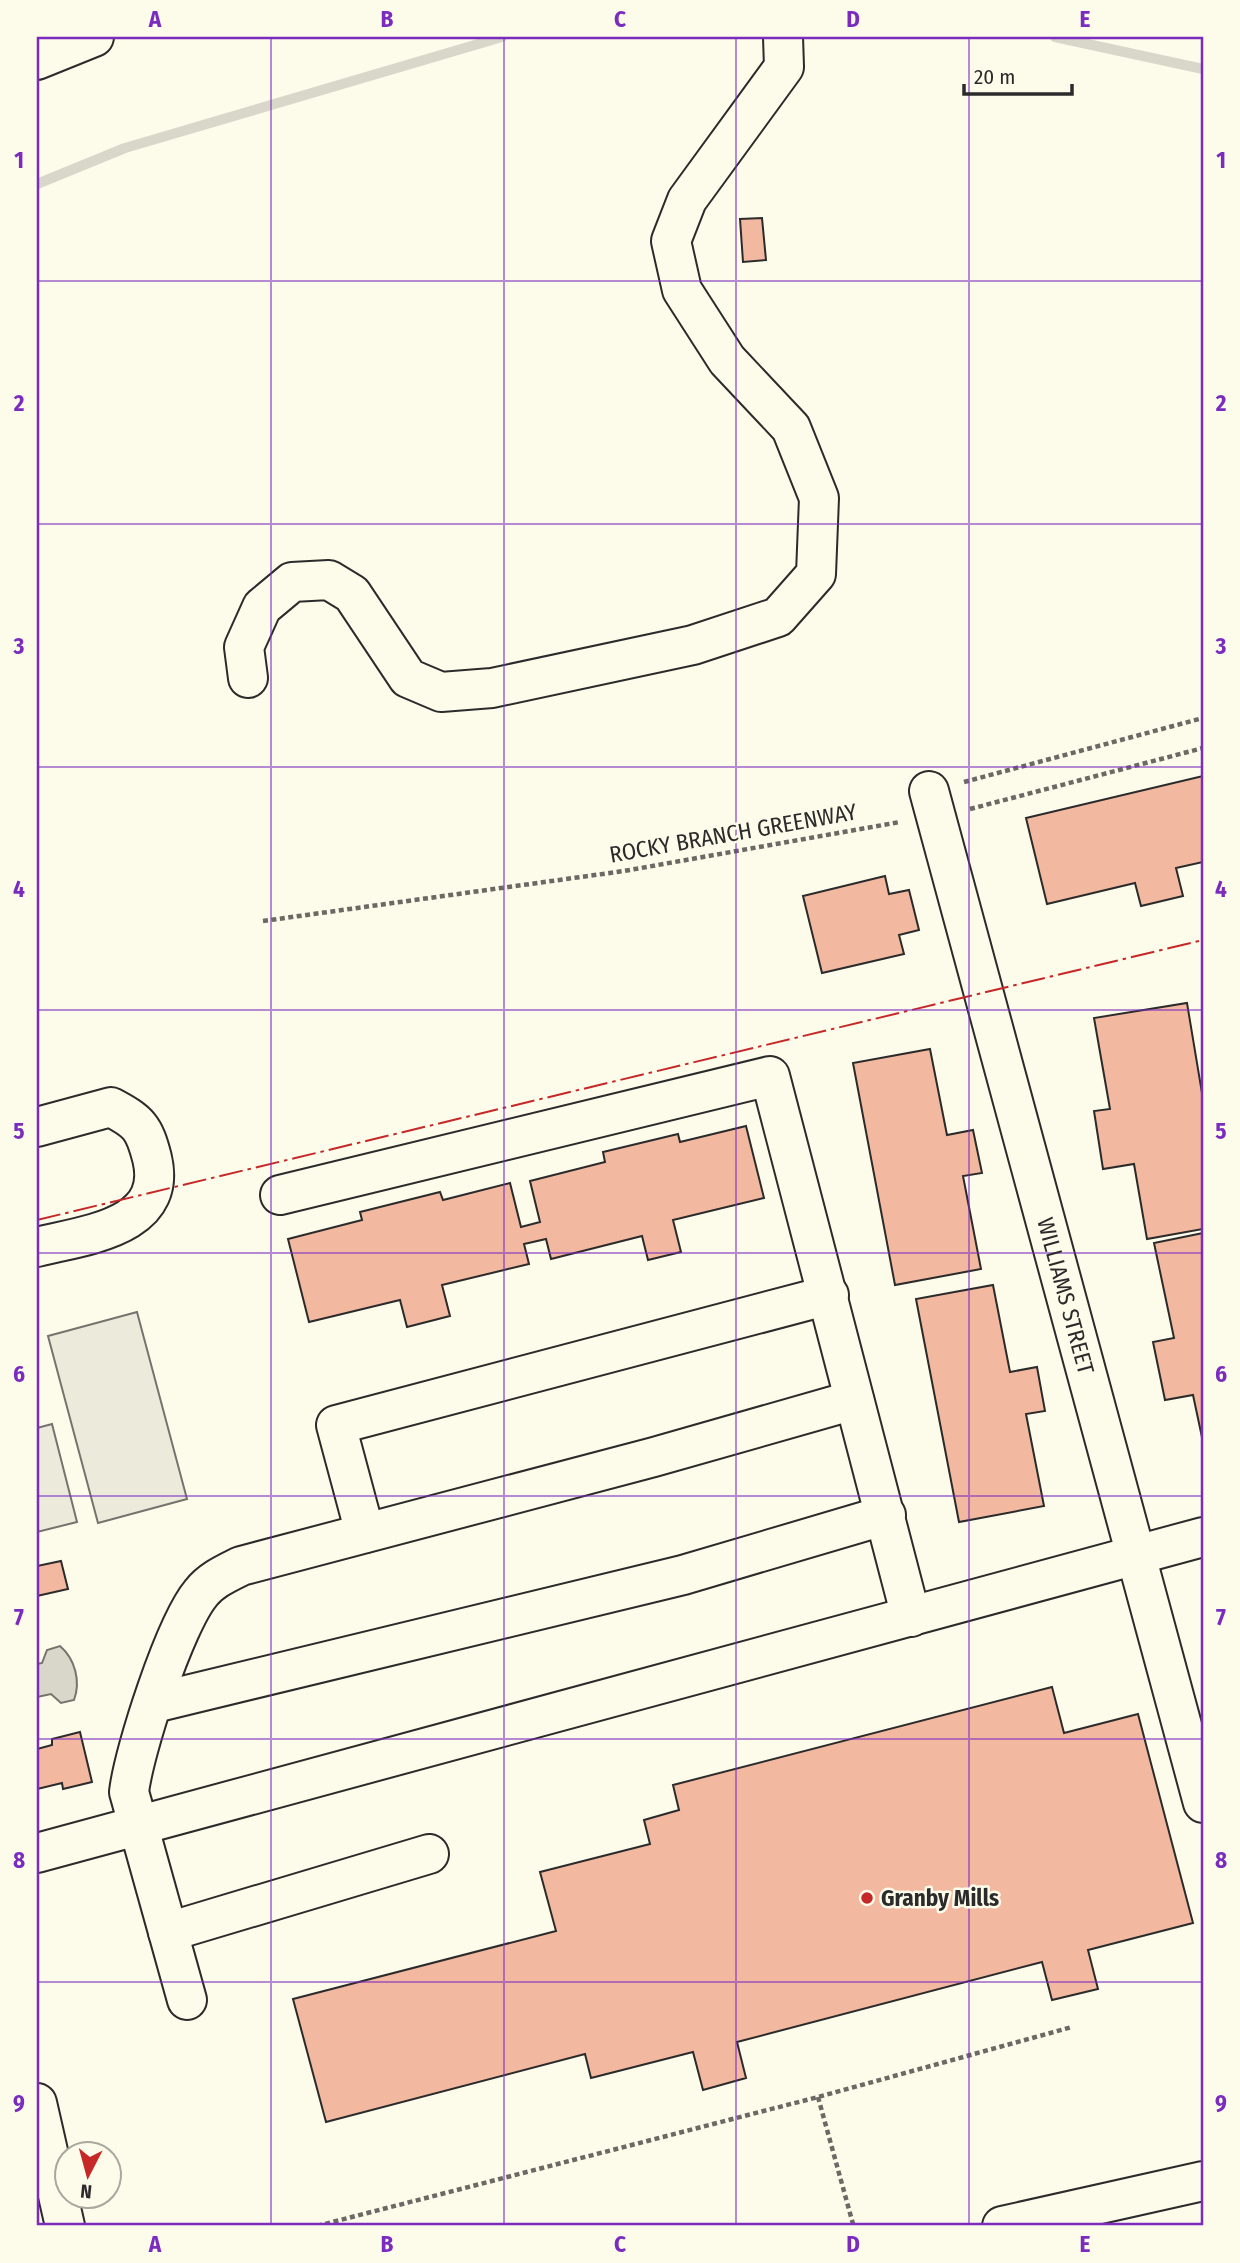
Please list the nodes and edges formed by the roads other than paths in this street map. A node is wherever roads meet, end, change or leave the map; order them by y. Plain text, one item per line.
1 (94, 37) edge
2 (783, 52) edge
3 (37, 60) edge
4 (248, 678) dead end
5 (932, 803) road end
6 (37, 1127) edge
7 (279, 1195) dead end
8 (37, 1247) edge
9 (829, 1295) junction
10 (854, 1399) junction
11 (887, 1515) junction
12 (365, 1533) junction
13 (1203, 1537) edge
14 (1138, 1556) junction
15 (911, 1616) junction
16 (154, 1703) junction
17 (1203, 1803) edge
18 (137, 1826) junction
19 (37, 1853) edge
20 (429, 1854) dead end
21 (168, 1932) junction
22 (187, 2000) dead end
23 (37, 2103) edge
24 (1203, 2181) edge
25 (65, 2226) edge
26 (1002, 2226) edge

1 - 3 street
2 - 4 street
5 - 14 street, WILLIAMS STREET
6 - 8 street
7 - 9 street
9 - 10 street
9 - 12 street
10 - 11 street
10 - 12 street
11 - 15 street
11 - 16 street
12 - 16 street
13 - 14 street
14 - 15 street
14 - 17 street, WILLIAMS STREET
15 - 18 street
16 - 18 street
18 - 19 street
18 - 21 street
20 - 21 street
21 - 22 street
23 - 25 street
24 - 26 street

